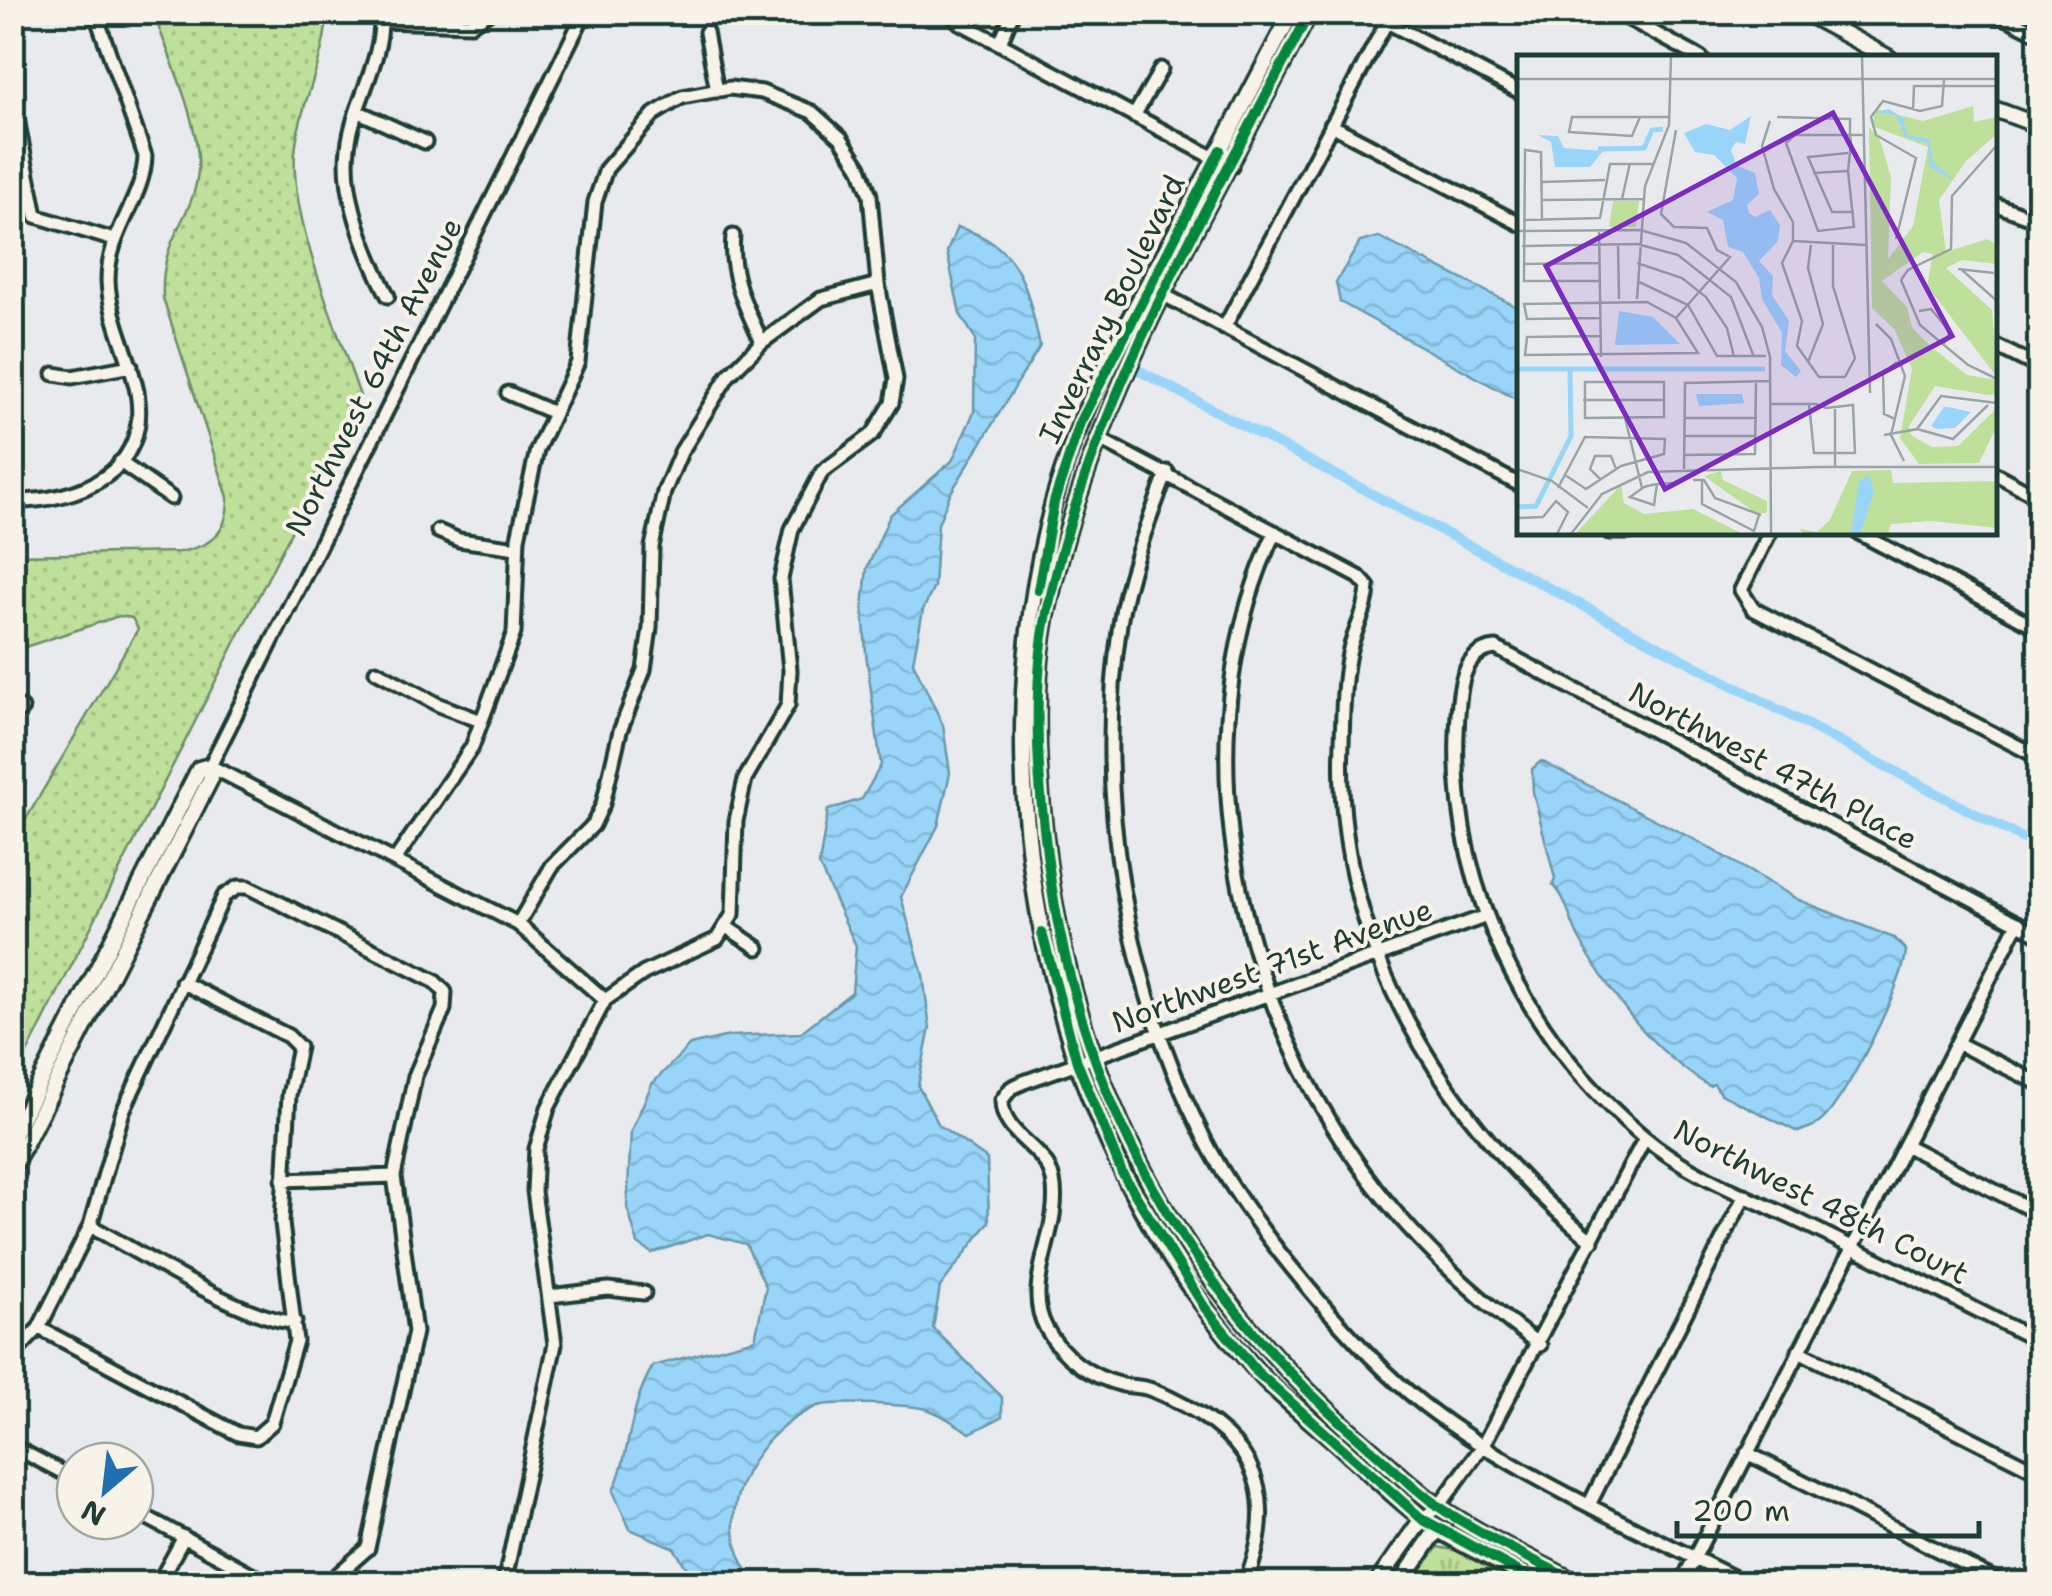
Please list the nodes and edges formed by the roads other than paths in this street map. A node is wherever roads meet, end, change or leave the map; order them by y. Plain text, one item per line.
1 (95, 12) edge
2 (488, 12) edge
3 (585, 12) edge
4 (950, 12) edge
5 (1012, 12) edge
6 (1292, 12) edge
7 (1616, 12) edge
8 (1804, 12) edge
9 (1994, 12) edge
10 (1308, 13) edge
11 (381, 17) edge
12 (1390, 17) edge
13 (706, 32) dead end
14 (2040, 34) edge
15 (1000, 43) junction
16 (1695, 55) edge
17 (1883, 55) edge
18 (1161, 69) dead end
19 (1517, 90) edge
20 (717, 91) junction
21 (12, 93) edge
22 (1997, 110) edge
23 (359, 112) junction
24 (1134, 116) junction
25 (1331, 125) junction
26 (2040, 126) edge
27 (425, 142) dead end
28 (1216, 159) junction
29 (1231, 167) junction
30 (1997, 205) edge
31 (2040, 221) edge
32 (1517, 222) edge
33 (733, 236) dead end
34 (114, 240) junction
35 (878, 284) junction
36 (1146, 286) junction
37 (388, 296) dead end
38 (1164, 296) junction
39 (1224, 328) junction
40 (762, 342) junction
41 (1997, 346) edge
42 (131, 366) junction
43 (2040, 368) edge
44 (54, 374) dead end
45 (508, 393) dead end
46 (554, 413) junction
47 (1096, 438) junction
48 (120, 462) junction
49 (1167, 472) junction
50 (1997, 475) edge
51 (1517, 483) edge
52 (171, 498) dead end
53 (2040, 498) edge
54 (12, 501) edge
55 (438, 530) dead end
56 (1275, 532) junction
57 (1768, 535) edge
58 (1862, 535) edge
59 (517, 548) junction
60 (2040, 629) edge
61 (1481, 649) joint
62 (376, 671) dead end
63 (22, 708) dead end
64 (12, 718) edge
65 (482, 721) junction
66 (2040, 758) edge
67 (210, 766) junction
68 (394, 860) junction
69 (1484, 917) junction
70 (518, 924) junction
71 (2018, 924) junction
72 (725, 926) junction
73 (2040, 935) edge
74 (758, 948) dead end
75 (1378, 955) junction
76 (182, 982) junction
77 (1270, 991) junction
78 (606, 1000) junction
79 (1161, 1031) junction
80 (1957, 1042) junction
81 (1093, 1056) junction
82 (1076, 1062) junction
83 (2040, 1084) edge
84 (12, 1137) edge
85 (1645, 1138) junction
86 (1905, 1145) junction
87 (12, 1169) edge
88 (394, 1176) junction
89 (282, 1180) junction
90 (1745, 1194) junction
91 (2040, 1214) edge
92 (90, 1226) junction
93 (1592, 1241) junction
94 (1852, 1247) junction
95 (644, 1293) dead end
96 (550, 1296) junction
97 (294, 1322) junction
98 (39, 1328) junction
99 (2040, 1342) edge
100 (1540, 1345) junction
101 (1799, 1351) junction
102 (12, 1356) edge
103 (12, 1446) edge
104 (1482, 1447) junction
105 (1747, 1453) junction
106 (55, 1469) edge
107 (2040, 1473) edge
108 (1590, 1503) junction
109 (1439, 1506) junction
110 (1422, 1518) junction
111 (155, 1522) edge
112 (1438, 1528) junction
113 (184, 1537) junction
114 (1695, 1557) junction
115 (12, 1576) edge
116 (27, 1584) edge
117 (158, 1584) edge
118 (270, 1584) edge
119 (327, 1584) edge
120 (504, 1584) edge
121 (1244, 1584) edge
122 (1376, 1584) edge
123 (1400, 1584) edge
124 (1541, 1584) edge
125 (1579, 1584) edge
126 (1681, 1584) edge
127 (1747, 1584) edge
128 (2004, 1584) edge

1 - 34 street
2 - 11 street
3 - 67 street, Northwest 64th Avenue
4 - 15 street
5 - 15 street
6 - 28 street, Inverrary Boulevard
7 - 16 street
8 - 17 street
9 - 14 street
10 - 29 street, Inverrary Boulevard
11 - 23 street
12 - 19 street
12 - 25 street
13 - 20 street
15 - 24 street
18 - 24 street
20 - 35 street
20 - 46 street
21 - 34 street
22 - 26 street
23 - 27 street
23 - 37 street
24 - 28 street
25 - 32 street
25 - 39 street
28 - 29 street
28 - 36 street, Inverrary Boulevard
29 - 38 street, Inverrary Boulevard
30 - 31 street
33 - 40 street
34 - 42 street
35 - 40 street
35 - 72 street
36 - 38 street
36 - 82 street, Inverrary Boulevard
38 - 39 street
38 - 47 street, Inverrary Boulevard
39 - 51 street
40 - 70 street
41 - 43 street
42 - 44 street
42 - 48 street
45 - 46 street
46 - 59 street
47 - 49 street
47 - 81 street, Inverrary Boulevard
48 - 52 street
48 - 54 street
49 - 56 street
49 - 79 street
50 - 53 street
55 - 59 street
56 - 75 street
56 - 77 street
57 - 66 street
58 - 60 street
59 - 65 street
61 - 69 street, Northwest 48th Court
61 - 71 street, Northwest 47th Place
62 - 65 street
63 - 64 street
65 - 68 street
67 - 68 street
67 - 84 street, Northwest 64th Avenue
67 - 87 street, Northwest 64th Avenue
68 - 70 street
69 - 75 street, Northwest 71st Avenue
69 - 85 street, Northwest 48th Court
70 - 78 street
71 - 73 street, Northwest 47th Place
71 - 80 street
72 - 74 street
72 - 78 street
75 - 77 street, Northwest 71st Avenue
75 - 93 street
76 - 88 street
76 - 89 street
76 - 92 street
77 - 79 street, Northwest 71st Avenue
77 - 100 street
78 - 96 street
79 - 81 street, Northwest 71st Avenue
79 - 104 street
80 - 83 street
80 - 86 street
81 - 82 street, Northwest 71st Avenue
81 - 109 street, Inverrary Boulevard
82 - 110 street, Inverrary Boulevard
82 - 121 street, Northwest 71st Avenue
85 - 90 street, Northwest 48th Court
85 - 93 street
86 - 91 street
86 - 94 street
88 - 89 street
88 - 119 street
89 - 97 street
90 - 94 street, Northwest 48th Court
90 - 108 street
92 - 97 street
92 - 98 street
93 - 100 street
94 - 99 street, Northwest 48th Court
94 - 101 street
95 - 96 street
96 - 120 street
97 - 98 street
98 - 102 street
100 - 104 street
101 - 105 street
101 - 107 street
103 - 106 street
104 - 108 street
104 - 109 street
105 - 114 street
105 - 128 street
108 - 114 street
109 - 110 street
109 - 112 street
109 - 125 street, Inverrary Boulevard
110 - 112 street, Inverrary Boulevard
110 - 122 street
111 - 113 street
112 - 123 street
112 - 124 street, Inverrary Boulevard
113 - 117 street
113 - 118 street
114 - 126 street
114 - 127 street
115 - 116 street

